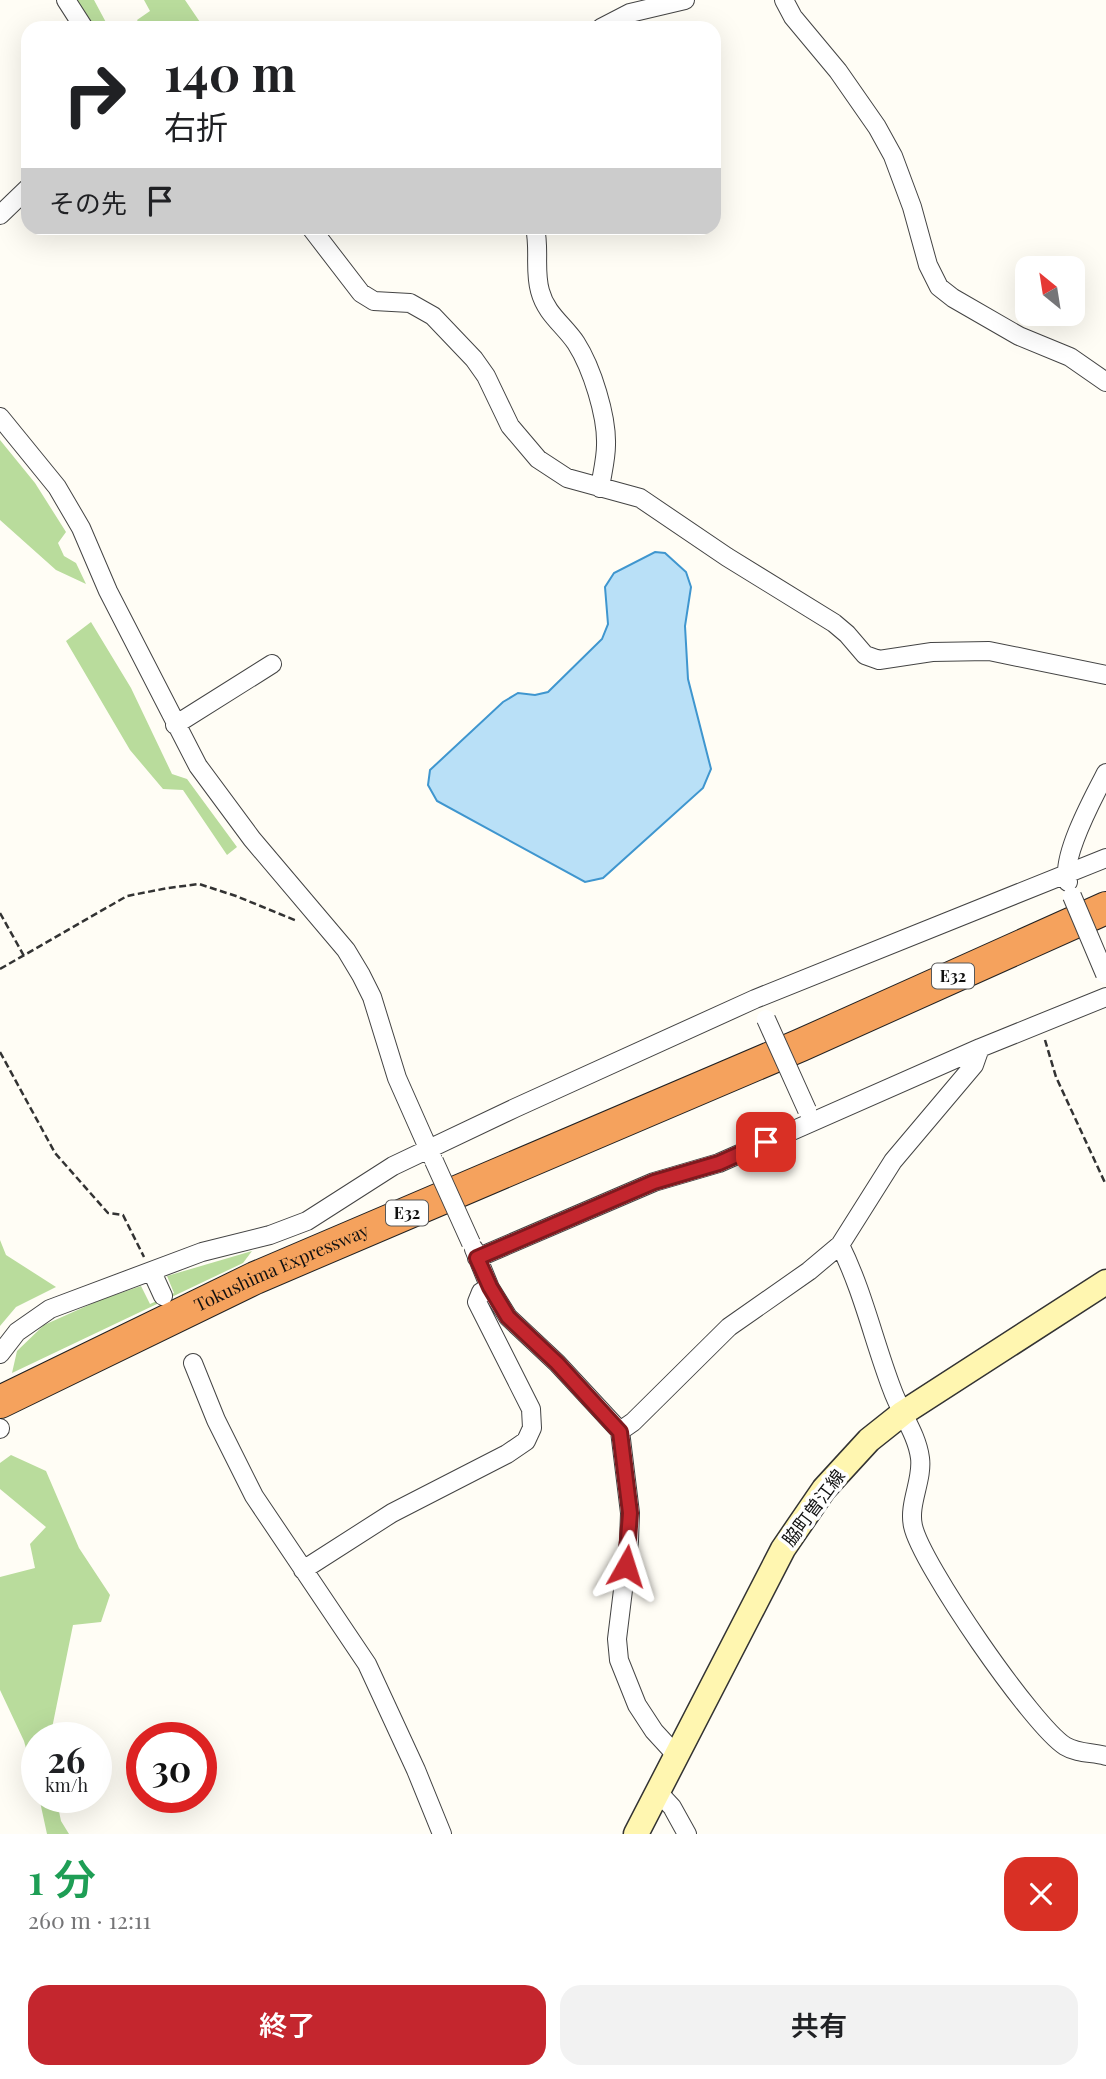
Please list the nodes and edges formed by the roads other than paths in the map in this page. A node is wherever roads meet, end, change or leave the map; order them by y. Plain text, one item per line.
1 (66, 0) edge
2 (685, 0) edge
3 (784, 0) edge
4 (80, 21) edge
5 (615, 21) edge
6 (21, 195) edge
7 (0, 215) edge
8 (316, 235) edge
9 (537, 235) edge
10 (1106, 382) edge
11 (0, 417) edge
12 (600, 488) junction
13 (272, 664) dead end
14 (1106, 675) edge
15 (175, 725) junction
16 (1106, 773) edge
17 (1106, 858) edge
18 (1065, 875) junction
19 (1106, 908) edge
20 (1106, 930) edge
21 (1105, 975) edge
22 (1106, 997) edge
23 (755, 999) junction
24 (800, 1045) junction
25 (979, 1048) junction
26 (810, 1116) junction
27 (431, 1154) junction
28 (840, 1245) junction
29 (474, 1250) junction
30 (152, 1272) junction
31 (1106, 1282) edge
32 (490, 1287) junction
33 (163, 1296) dead end
34 (0, 1354) edge
35 (193, 1363) dead end
36 (9, 1397) edge
37 (902, 1413) junction
38 (620, 1432) junction
39 (303, 1570) junction
40 (676, 1755) junction
41 (1106, 1755) edge
42 (659, 1793) junction
43 (442, 1834) edge
44 (636, 1834) edge
45 (687, 1834) edge

1 - 4 street
2 - 5 street
3 - 10 street
6 - 7 street
8 - 12 street
9 - 12 street
11 - 15 street
12 - 14 street
13 - 15 street
15 - 27 street
16 - 18 street
17 - 18 street
18 - 21 street, bridge
18 - 23 street
19 - 24 highway, Tokushima Expressway / E32
20 - 24 highway, Tokushima Expressway / E32
22 - 25 street
23 - 26 street, bridge
23 - 27 street
24 - 36 highway, Tokushima Expressway / E32
25 - 26 street
25 - 28 street
26 - 29 street
27 - 29 street, bridge
27 - 30 street
28 - 37 street
28 - 38 street
29 - 32 street
30 - 33 street
30 - 34 street
31 - 37 main road, 脇町曽江線
32 - 38 street
32 - 39 street
35 - 39 street
37 - 40 main road, 脇町曽江線
37 - 41 street
38 - 40 street
39 - 43 street
40 - 42 main road, 脇町曽江線
42 - 44 main road, 脇町曽江線
42 - 45 street

